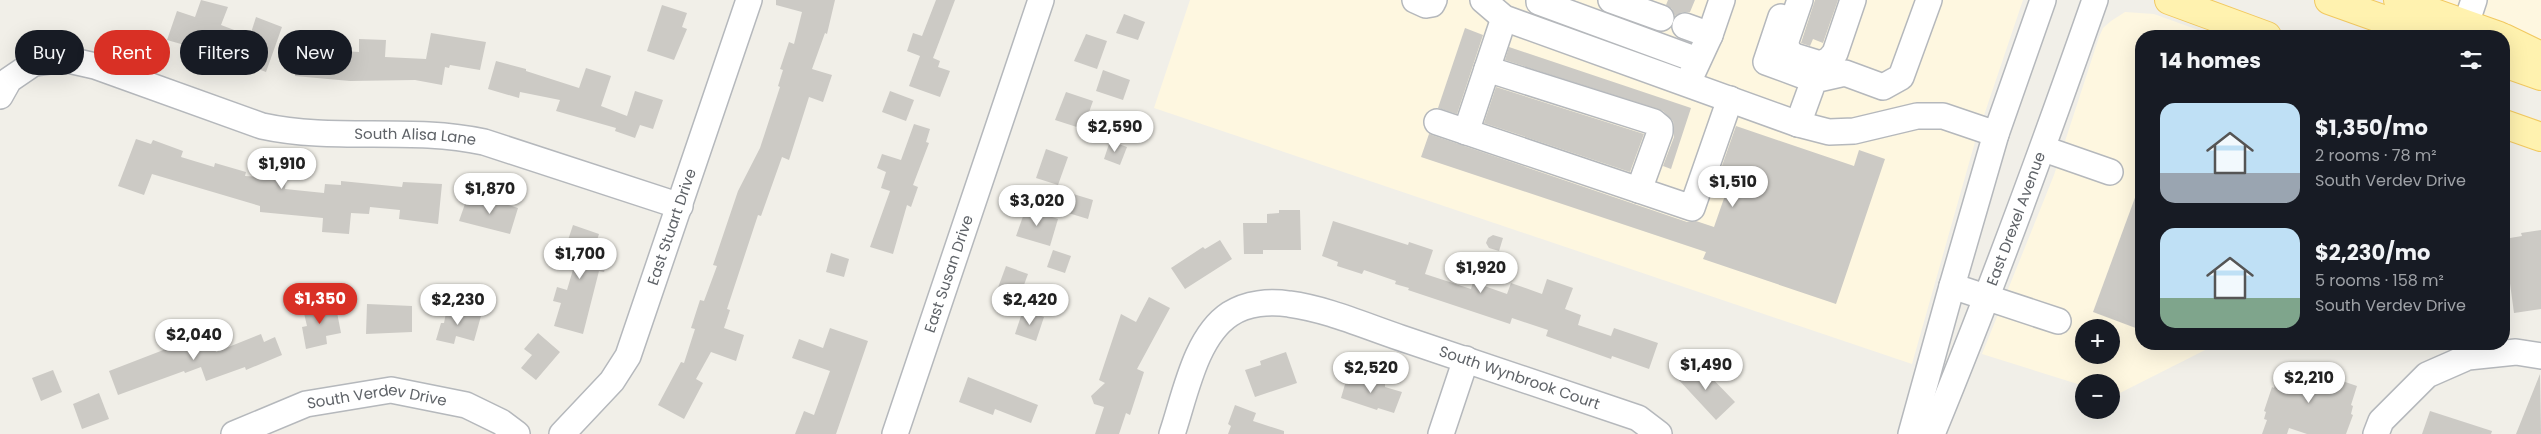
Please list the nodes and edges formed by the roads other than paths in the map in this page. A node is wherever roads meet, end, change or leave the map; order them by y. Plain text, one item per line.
1 (748, 0) edge
2 (1041, 0) edge
3 (1415, 0) edge
4 (1434, 0) edge
5 (1483, 0) edge
6 (1539, 0) edge
7 (1610, 0) edge
8 (1722, 0) edge
9 (1786, 0) edge
10 (1800, 0) edge
11 (1854, 0) edge
12 (1929, 0) edge
13 (2043, 0) edge
14 (2095, 0) edge
15 (2169, 0) edge
16 (2329, 0) edge
17 (2398, 0) edge
18 (1504, 18) junction
19 (1661, 18) dead end
20 (2467, 20) edge
21 (1685, 26) dead end
22 (2251, 30) edge
23 (2413, 30) edge
24 (2488, 30) edge
25 (1710, 35) junction
26 (2510, 41) edge
27 (2541, 56) edge
28 (1697, 60) junction
29 (2510, 65) edge
30 (1487, 69) junction
31 (2541, 76) edge
32 (1814, 80) junction
33 (1688, 84) junction
34 (0, 96) edge
35 (1730, 99) junction
36 (1437, 122) dead end
37 (1798, 124) junction
38 (2510, 126) edge
39 (1466, 132) junction
40 (1996, 134) junction
41 (2541, 137) edge
42 (2044, 149) junction
43 (2110, 172) dead end
44 (1639, 190) junction
45 (680, 206) junction
46 (1952, 286) junction
47 (1988, 297) junction
48 (2058, 321) dead end
49 (2541, 356) edge
50 (1466, 359) junction
51 (234, 434) edge
52 (517, 434) edge
53 (562, 434) edge
54 (895, 434) edge
55 (1172, 434) edge
56 (1441, 434) edge
57 (1659, 434) edge
58 (1912, 434) edge
59 (1932, 434) edge
60 (2376, 434) edge

1 - 45 street, East Stuart Drive
2 - 54 street, East Susan Drive
3 - 4 street
5 - 18 street
6 - 28 street
7 - 19 street
8 - 25 street
9 - 32 street
10 - 11 street
12 - 32 street
13 - 40 street
14 - 42 street, East Drexel Avenue
15 - 22 main road
16 - 23 main road
17 - 20 main road
18 - 30 street
18 - 33 street
20 - 24 main road
21 - 25 street
25 - 28 street
26 - 27 main road
28 - 33 street
29 - 31 main road
30 - 39 street
30 - 44 street
32 - 37 street
33 - 35 street
34 - 45 street, South Alisa Lane
35 - 37 street
35 - 44 street
36 - 39 street
37 - 40 street
38 - 41 main road
39 - 44 street
40 - 46 street
42 - 43 street
42 - 47 street, East Drexel Avenue
45 - 53 street, East Stuart Drive
46 - 47 street
46 - 58 street
47 - 48 street
47 - 59 street, East Drexel Avenue
49 - 60 street
50 - 55 street, South Wynbrook Court
50 - 56 street
50 - 57 street, South Wynbrook Court
51 - 52 street, South Verdev Drive

